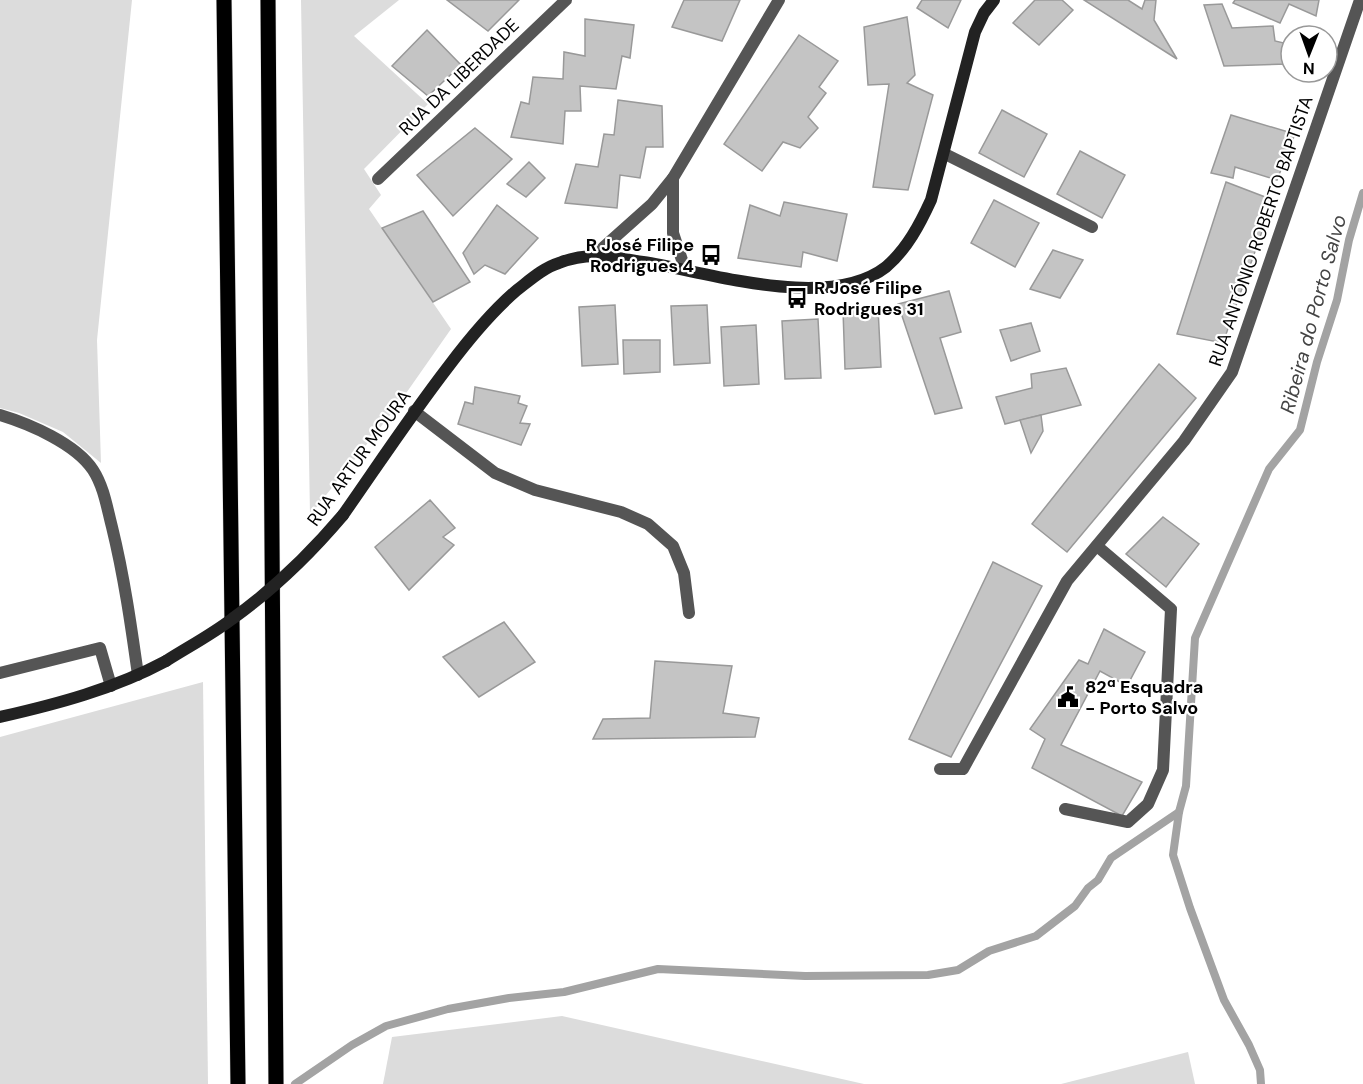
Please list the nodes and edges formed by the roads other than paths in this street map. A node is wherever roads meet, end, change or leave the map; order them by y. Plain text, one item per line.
1 (224, 0) edge
2 (268, 0) edge
3 (566, 0) edge
4 (778, 0) edge
5 (994, 0) edge
6 (1360, 0) edge
7 (945, 154) junction
8 (673, 178) junction
9 (378, 179) dead end
10 (1092, 227) dead end
11 (596, 254) junction
12 (685, 269) junction
13 (414, 411) junction
14 (0, 415) edge
15 (1097, 546) junction
16 (689, 614) dead end
17 (0, 673) edge
18 (138, 675) junction
19 (111, 686) junction
20 (0, 717) edge
21 (940, 769) dead end
22 (1065, 809) dead end
23 (238, 1084) edge
24 (276, 1084) edge

1 - 23 main road
2 - 24 main road
3 - 9 street, RUA DA LIBERDADE
4 - 8 street, RUA ARTUR MOURA
5 - 7 main road
6 - 15 street, RUA ANTÓNIO ROBERTO BAPTISTA
7 - 10 street
7 - 12 main road
8 - 11 street, RUA ARTUR MOURA
8 - 12 street
11 - 12 main road
11 - 13 main road, RUA ARTUR MOURA
13 - 16 street
13 - 18 main road, RUA ARTUR MOURA, bridge
14 - 18 street
15 - 21 street, RUA ANTÓNIO ROBERTO BAPTISTA
15 - 22 street
17 - 19 street
18 - 19 main road, RUA ARTUR MOURA
19 - 20 main road, RUA ARTUR MOURA

